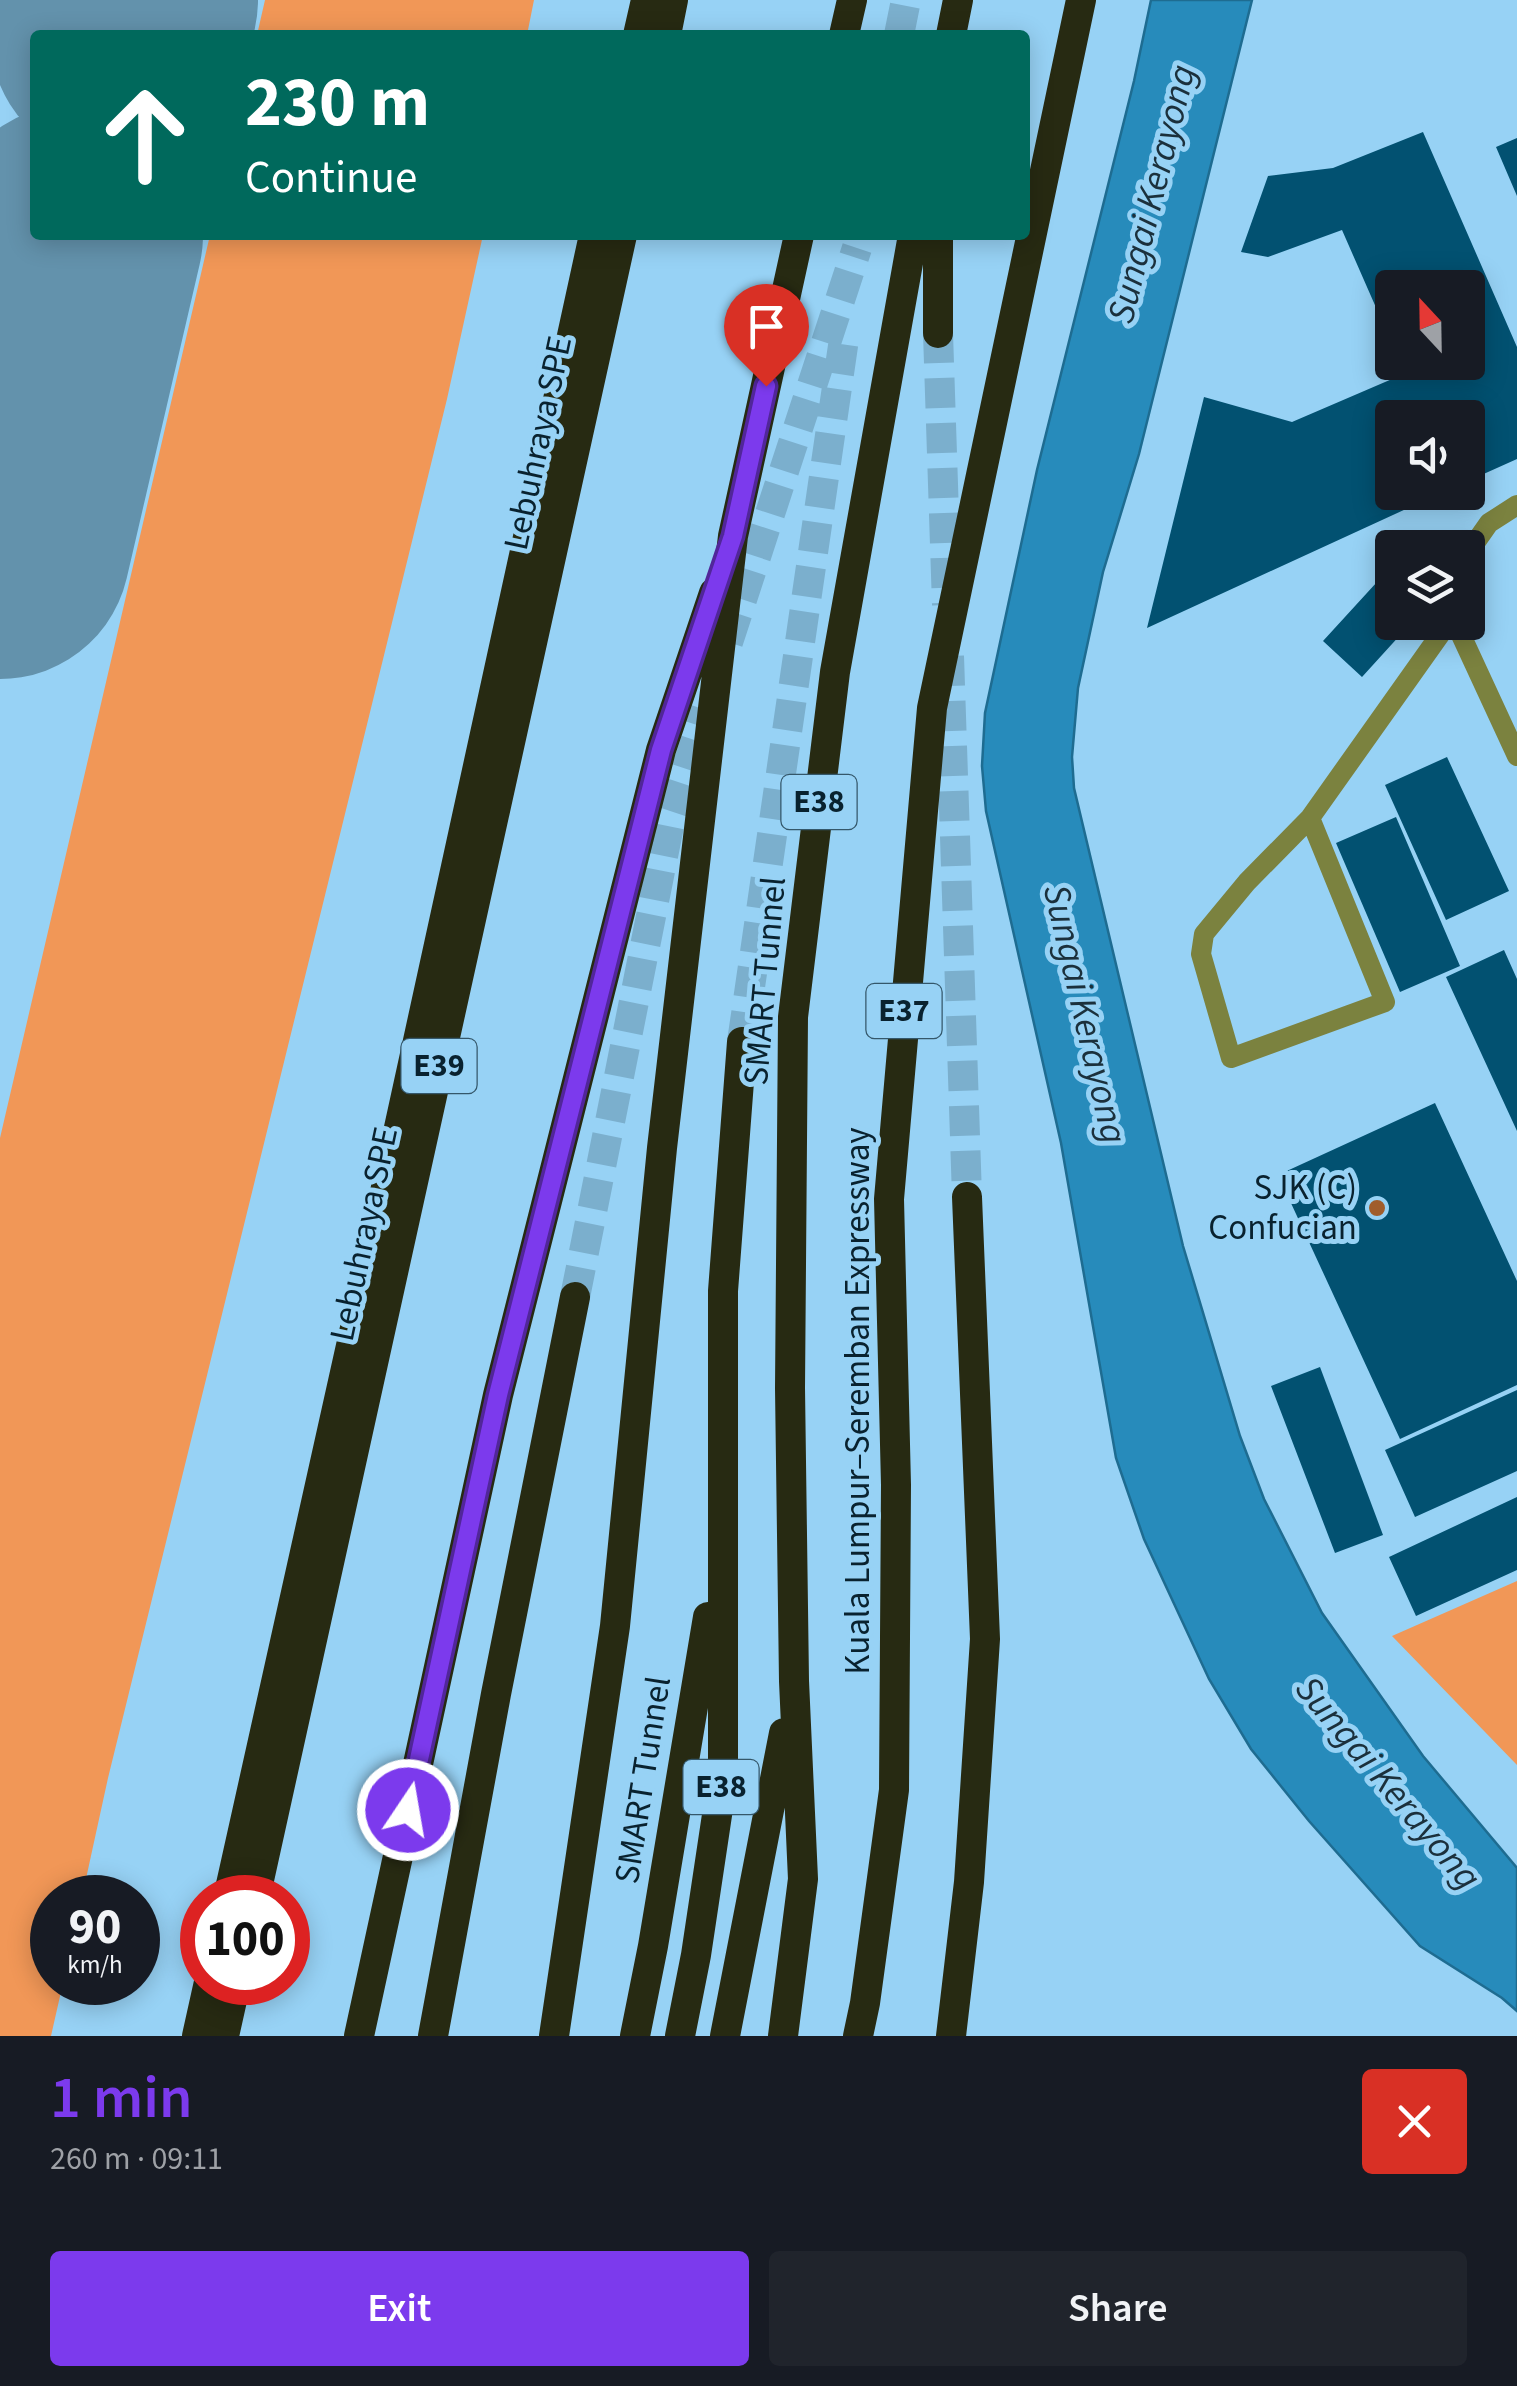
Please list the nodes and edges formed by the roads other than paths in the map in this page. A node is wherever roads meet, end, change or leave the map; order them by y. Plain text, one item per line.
1 (646, 0) edge
2 (673, 0) edge
3 (852, 0) edge
4 (958, 0) edge
5 (1080, 0) edge
6 (639, 30) edge
7 (667, 30) edge
8 (845, 30) edge
9 (952, 30) edge
10 (1030, 239) edge
11 (593, 240) edge
12 (621, 240) edge
13 (798, 240) edge
14 (912, 240) edge
15 (938, 240) edge
16 (1030, 240) edge
17 (938, 333) tunnel mouth
18 (1517, 505) edge
19 (1484, 530) edge
20 (733, 536) junction
21 (1439, 640) edge
22 (1461, 640) edge
23 (1517, 756) edge
24 (1310, 818) junction
25 (742, 1042) tunnel mouth
26 (968, 1198) tunnel mouth
27 (575, 1296) tunnel mouth
28 (721, 1535) junction
29 (794, 1680) junction
30 (233, 1875) edge
31 (260, 1875) edge
32 (204, 2005) edge
33 (231, 2005) edge
34 (197, 2036) edge
35 (224, 2036) edge
36 (359, 2036) edge
37 (433, 2036) edge
38 (554, 2036) edge
39 (635, 2036) edge
40 (680, 2036) edge
41 (725, 2036) edge
42 (783, 2036) edge
43 (858, 2036) edge
44 (951, 2036) edge

1 - 6 highway
2 - 7 highway
3 - 8 highway
4 - 9 highway
5 - 10 highway, Kuala Lumpur–Seremban Expressway / E37
11 - 30 highway, Lebuhraya SPE / E39
12 - 31 highway, Lebuhraya SPE / E39
13 - 20 highway
14 - 29 highway, SMART Tunnel / E38
15 - 17 highway
16 - 43 highway, Kuala Lumpur–Seremban Expressway / E37
18 - 19 street
20 - 36 highway
20 - 38 highway
21 - 24 street
22 - 23 street
24 - 24 street
25 - 28 highway, SMART Tunnel / E38
26 - 44 highway
27 - 37 highway
28 - 39 highway, SMART Tunnel / E38
28 - 40 highway, SMART Tunnel / E38
29 - 41 highway, SMART Tunnel / E38
29 - 42 highway, SMART Tunnel / E38
32 - 34 highway
33 - 35 highway

